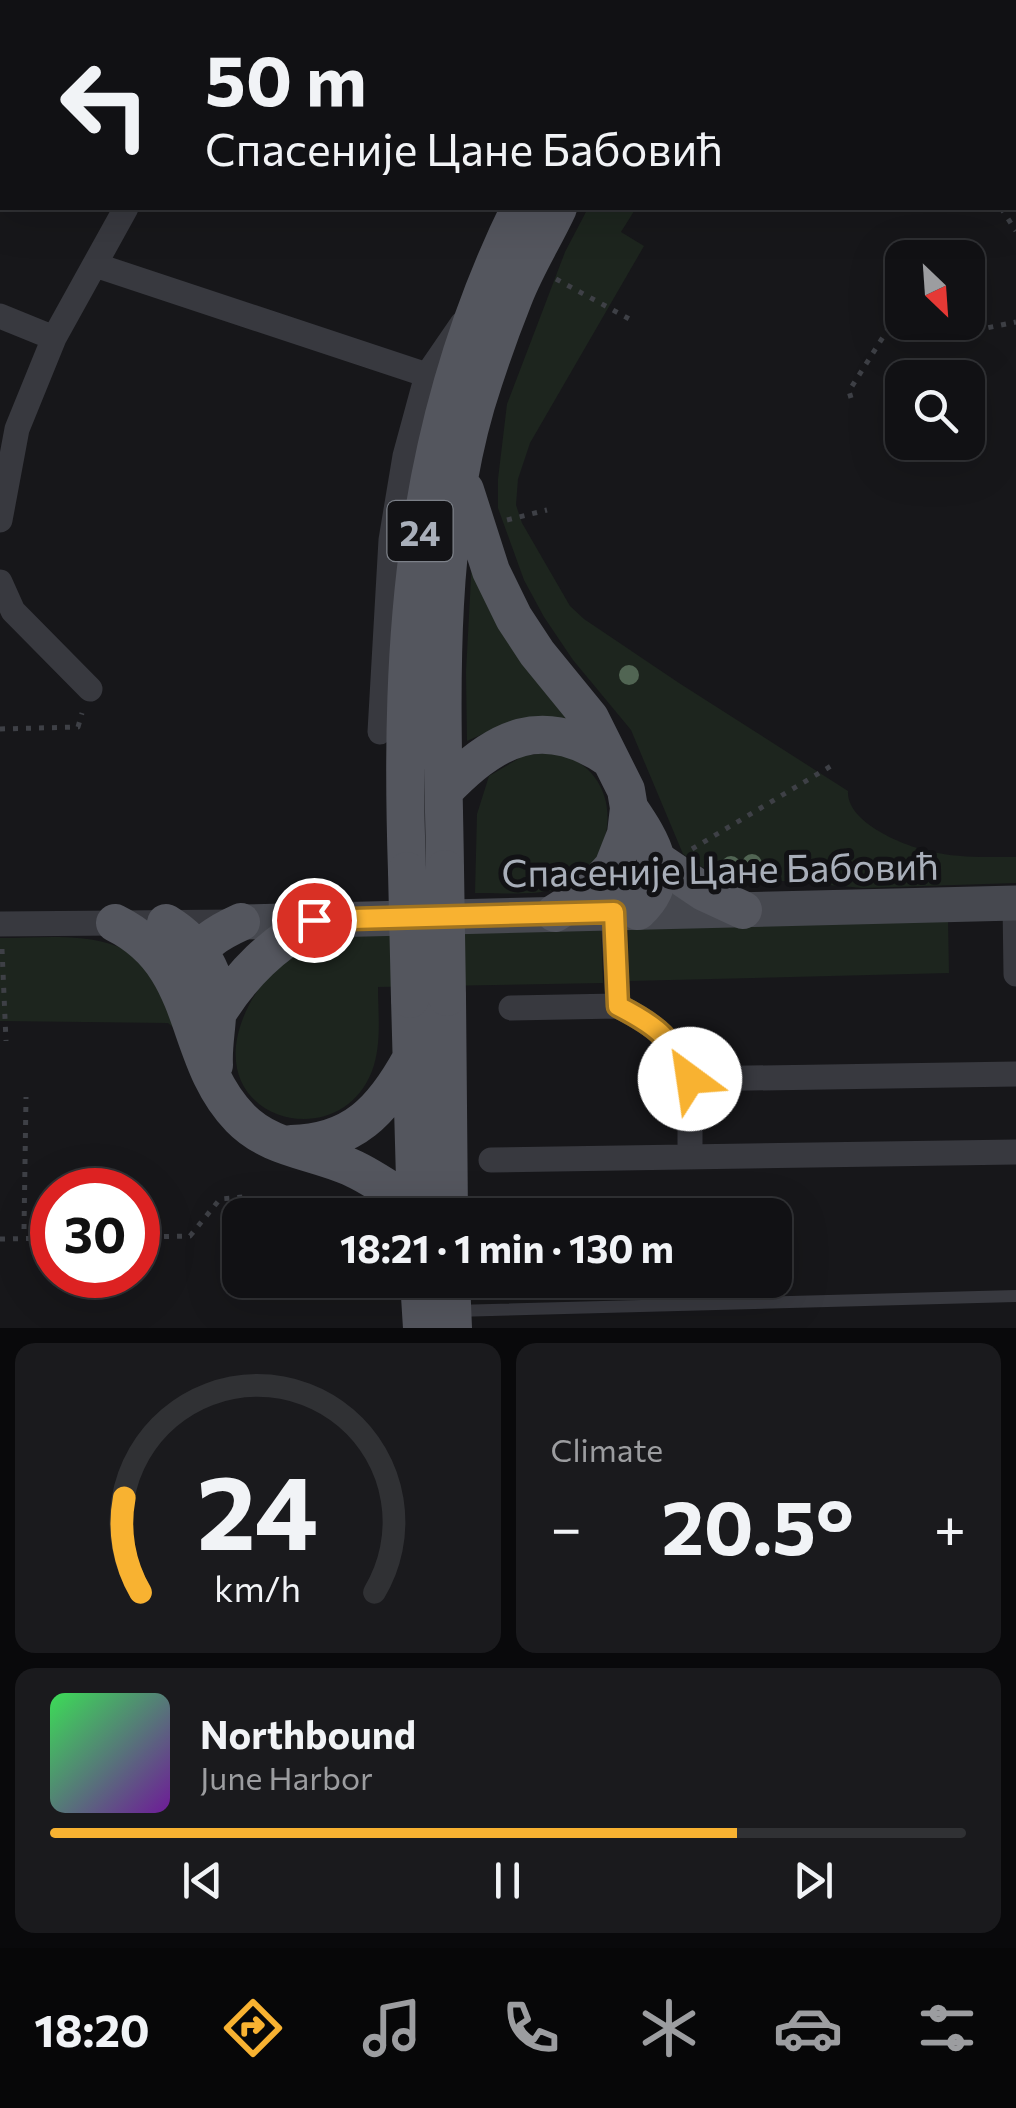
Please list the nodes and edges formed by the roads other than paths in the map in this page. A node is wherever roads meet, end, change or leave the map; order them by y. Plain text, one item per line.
1 (125, 210) edge
2 (519, 210) edge
3 (557, 210) edge
4 (96, 266) junction
5 (482, 296) junction
6 (0, 316) edge
7 (54, 338) junction
8 (427, 375) junction
9 (462, 475) junction
10 (0, 520) edge
11 (0, 582) edge
12 (90, 689) dead end
13 (380, 732) dead end
14 (610, 759) junction
15 (444, 791) junction
16 (628, 808) junction
17 (671, 857) junction
18 (613, 867) junction
19 (1015, 903) edge
20 (743, 910) junction
21 (626, 912) junction
22 (556, 914) junction
23 (314, 920) junction
24 (240, 922) junction
25 (115, 923) junction
26 (166, 923) junction
27 (1, 924) edge
28 (200, 949) junction
29 (1016, 974) edge
30 (428, 998) junction
31 (618, 1006) junction
32 (511, 1008) dead end
33 (203, 1015) junction
34 (411, 1059) junction
35 (1016, 1074) edge
36 (690, 1079) junction
37 (278, 1144) junction
38 (1016, 1152) edge
39 (690, 1156) junction
40 (491, 1160) dead end
41 (404, 1198) edge
42 (426, 1198) edge
43 (427, 1198) edge
44 (1016, 1296) edge
45 (444, 1312) edge

1 - 4 street
2 - 5 main road, 24
3 - 9 main road, 24
4 - 7 street
4 - 8 street
5 - 8 street
5 - 30 main road, 24, bridge
6 - 7 street
7 - 10 street
8 - 13 street
9 - 14 main road
9 - 15 main road, 24
11 - 12 street
14 - 15 main road
14 - 16 main road
15 - 30 main road, 24, bridge
16 - 17 main road
16 - 18 main road
17 - 20 main road
17 - 21 main road
18 - 21 main road
18 - 22 main road
19 - 20 street, Спасеније Цане Бабовић
19 - 29 street
20 - 21 street, Спасеније Цане Бабовић
21 - 22 street, Спасеније Цане Бабовић
21 - 31 street
22 - 23 street, Спасеније Цане Бабовић
23 - 24 street, Спасеније Цане Бабовић
23 - 33 main road
24 - 26 street
24 - 28 main road
25 - 26 street
25 - 27 street
25 - 33 main road
26 - 28 main road
28 - 33 main road
30 - 34 main road, 24
30 - 43 main road, 24
31 - 32 street
31 - 36 street
33 - 37 main road
34 - 37 main road
34 - 42 main road, 24
35 - 36 street
36 - 39 street
37 - 41 main road
38 - 39 street
39 - 40 street
44 - 45 lane

